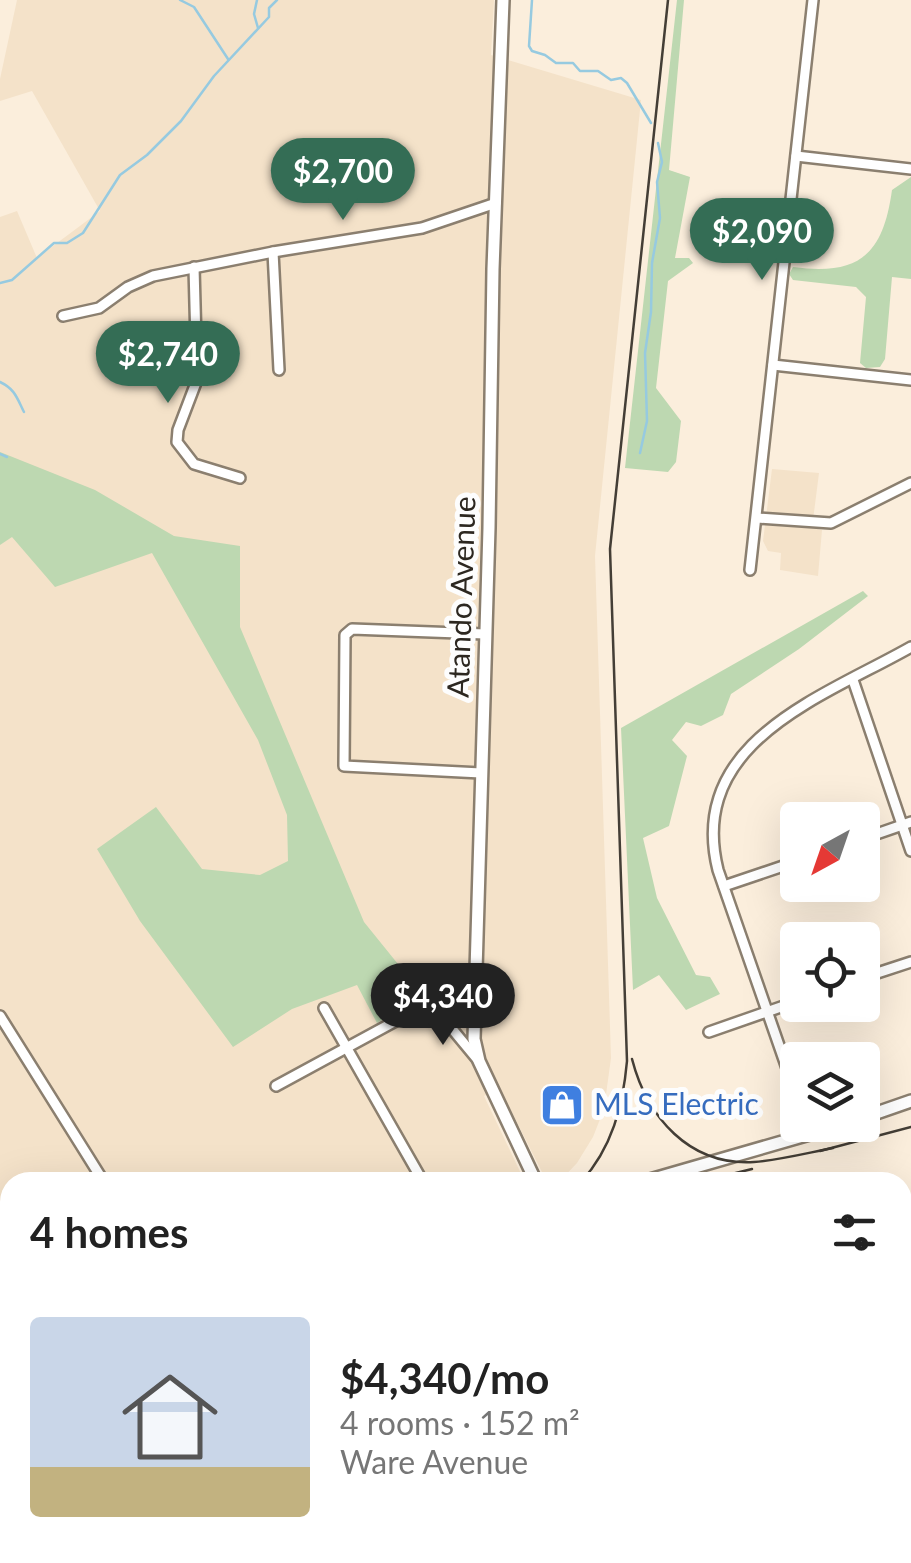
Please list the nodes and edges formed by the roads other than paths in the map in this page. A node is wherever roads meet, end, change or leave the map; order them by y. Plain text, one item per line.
1 (503, 0) edge
2 (812, 0) edge
3 (796, 156) junction
4 (911, 169) edge
5 (496, 203) junction
6 (273, 252) junction
7 (194, 267) junction
8 (63, 316) dead end
9 (773, 365) junction
10 (278, 370) dead end
11 (911, 380) edge
12 (240, 478) dead end
13 (911, 483) edge
14 (757, 518) junction
15 (750, 570) dead end
16 (486, 634) junction
17 (911, 647) edge
18 (853, 680) junction
19 (481, 773) junction
20 (907, 823) edge
21 (880, 832) edge
22 (911, 851) edge
23 (780, 867) edge
24 (724, 886) junction
25 (911, 962) edge
26 (880, 972) edge
27 (780, 1007) edge
28 (324, 1008) dead end
29 (767, 1012) junction
30 (0, 1016) edge
31 (709, 1032) dead end
32 (346, 1047) junction
33 (780, 1049) edge
34 (479, 1061) junction
35 (276, 1086) dead end
36 (911, 1101) edge
37 (880, 1112) edge
38 (780, 1139) edge
39 (98, 1172) edge
40 (417, 1172) edge
41 (531, 1172) edge
42 (676, 1172) edge

1 - 5 main road, Atando Avenue
2 - 3 street
3 - 4 street
3 - 9 street
5 - 6 street
5 - 16 main road, Atando Avenue
6 - 7 street
6 - 10 street
7 - 8 street
7 - 12 street
9 - 11 street
9 - 14 street
13 - 14 street
14 - 15 street
16 - 19 main road, Atando Avenue
16 - 19 street
17 - 18 street
18 - 20 street
18 - 24 street
19 - 34 main road, Atando Avenue
20 - 21 street
20 - 22 street
23 - 24 street
24 - 29 street
25 - 26 street
27 - 29 street
28 - 32 street
29 - 31 street
29 - 33 street
30 - 39 street
32 - 34 street
32 - 35 street
32 - 40 street
34 - 41 main road, Atando Avenue
36 - 37 main road
38 - 42 main road

